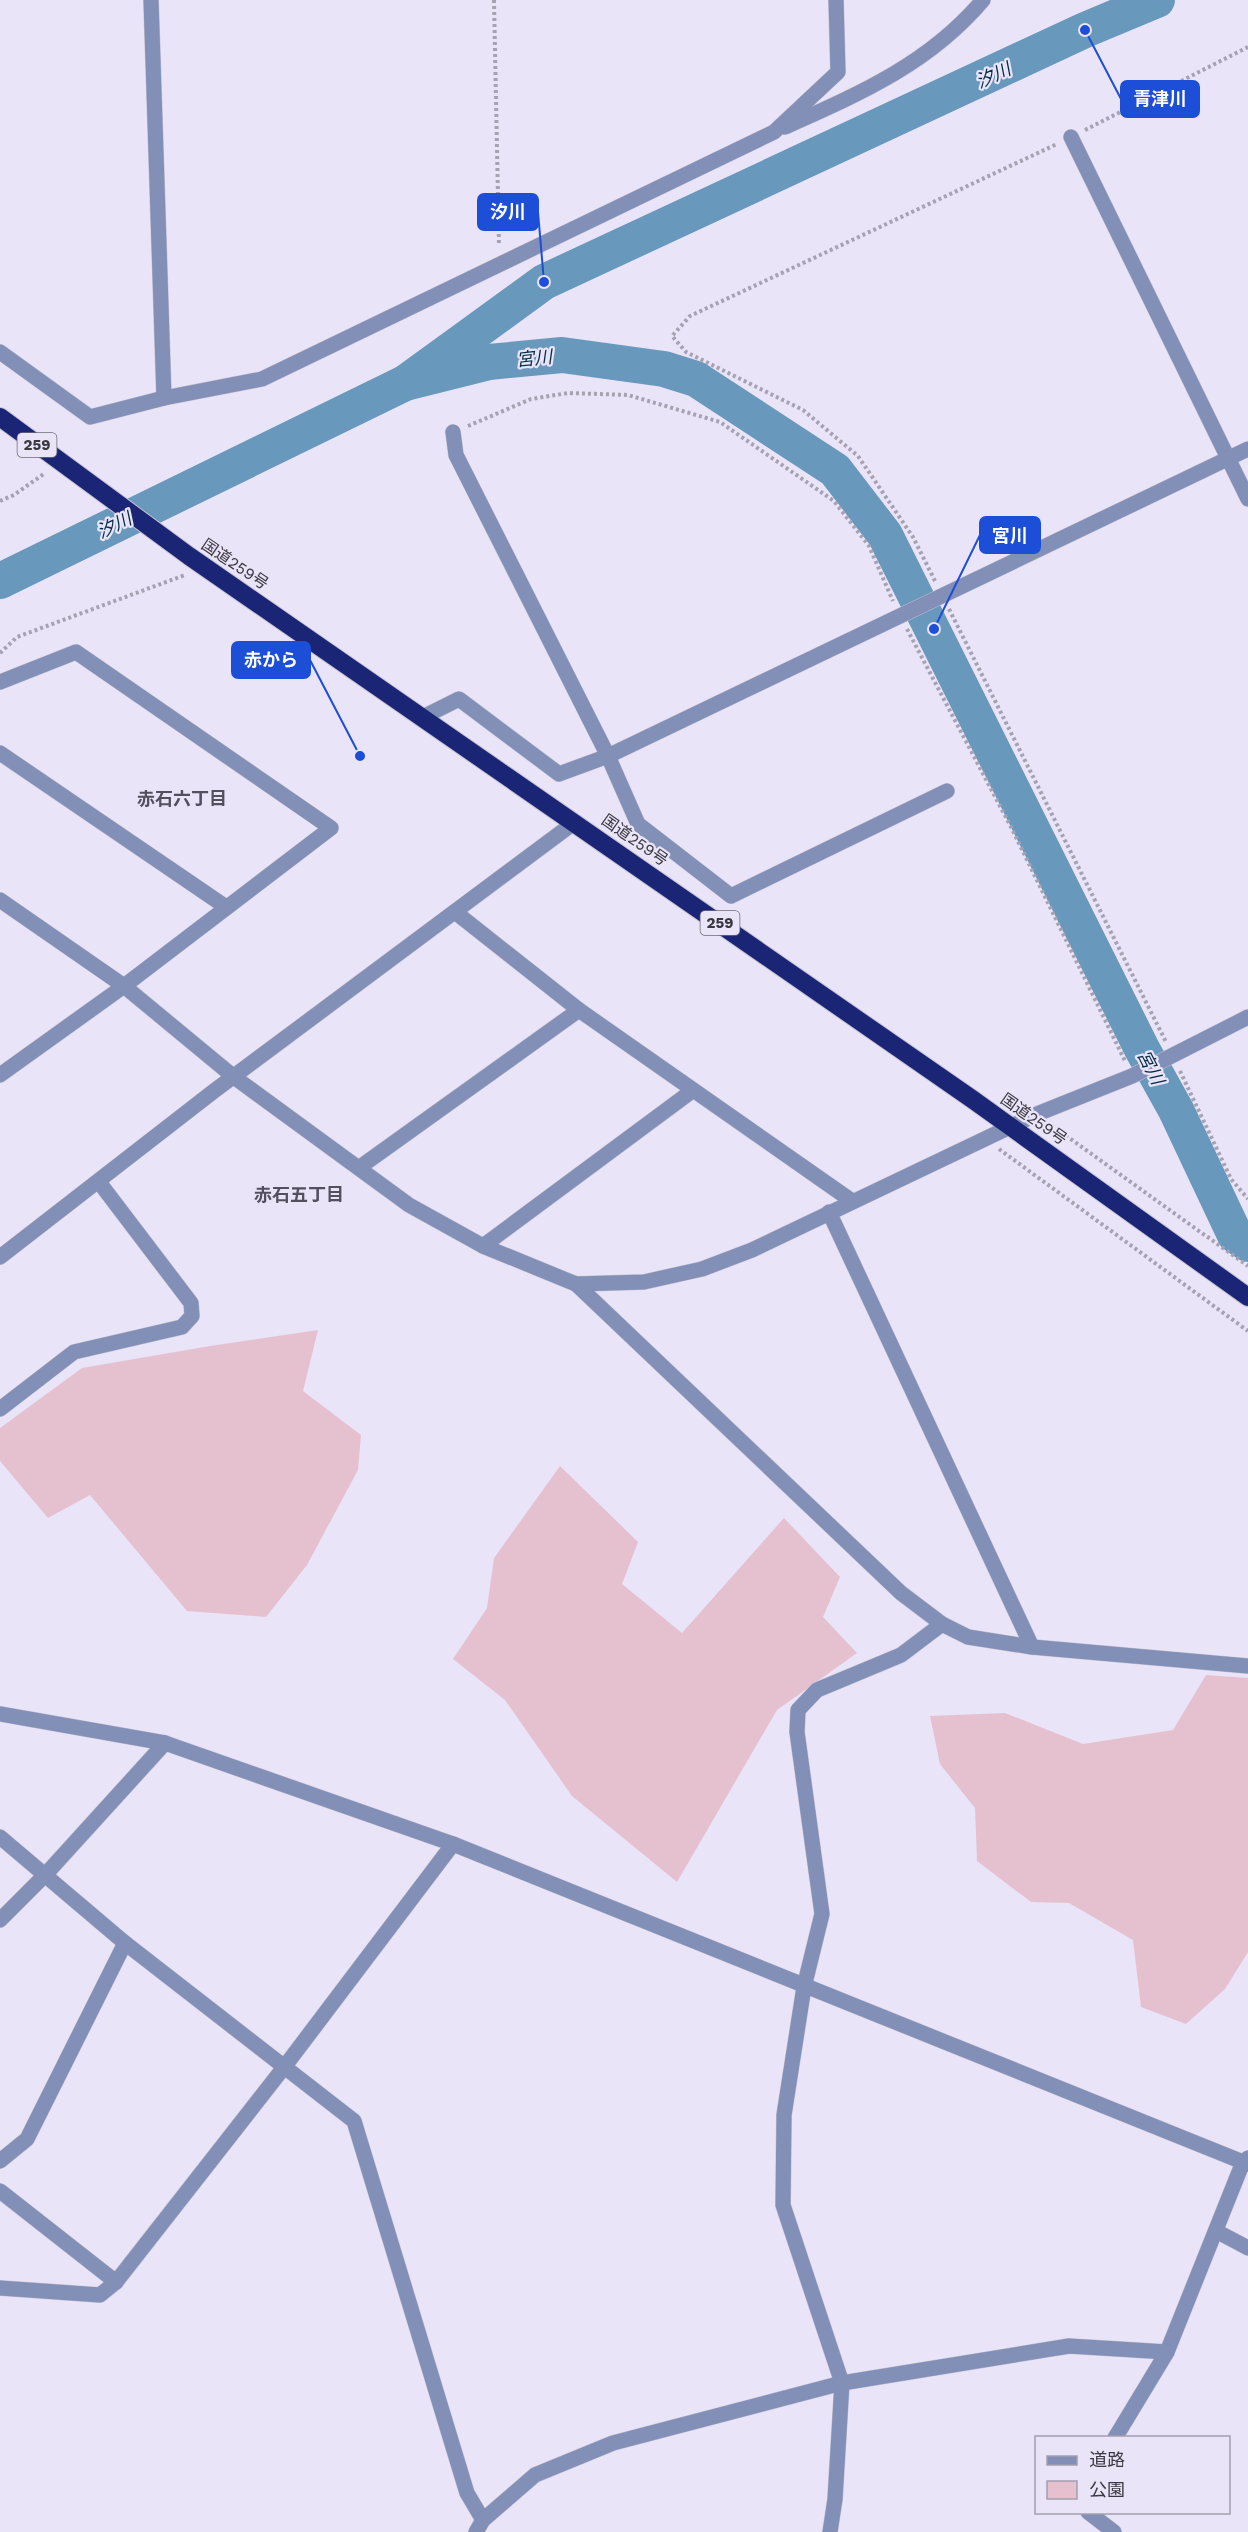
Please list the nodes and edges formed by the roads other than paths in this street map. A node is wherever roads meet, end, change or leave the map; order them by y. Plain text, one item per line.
1 (151, 0) edge
2 (836, 0) edge
3 (983, 0) edge
4 (774, 132) junction
5 (1071, 137) road end
6 (0, 352) edge
7 (164, 398) junction
8 (0, 417) edge
9 (453, 432) road end
10 (1248, 449) edge
11 (1228, 459) junction
12 (1248, 499) edge
13 (0, 682) edge
14 (423, 717) junction
15 (0, 753) edge
16 (608, 756) junction
17 (947, 791) dead end
18 (575, 822) junction
19 (0, 900) edge
20 (226, 907) junction
21 (455, 912) junction
22 (124, 987) junction
23 (579, 1010) junction
24 (1248, 1017) edge
25 (1, 1074) edge
26 (234, 1077) junction
27 (692, 1090) junction
28 (1011, 1127) junction
29 (360, 1167) junction
30 (99, 1182) junction
31 (852, 1201) junction
32 (828, 1212) junction
33 (483, 1246) junction
34 (0, 1257) edge
35 (576, 1284) junction
36 (1248, 1296) edge
37 (0, 1409) edge
38 (942, 1624) junction
39 (1032, 1647) junction
40 (1248, 1665) edge
41 (0, 1714) edge
42 (165, 1743) junction
43 (0, 1837) edge
44 (453, 1844) junction
45 (46, 1874) junction
46 (0, 1920) edge
47 (125, 1943) junction
48 (804, 1987) junction
49 (285, 2066) junction
50 (0, 2161) edge
51 (1246, 2162) edge
52 (0, 2191) edge
53 (1216, 2231) junction
54 (1248, 2248) edge
55 (116, 2282) junction
56 (0, 2288) edge
57 (1167, 2352) junction
58 (842, 2383) junction
59 (1116, 2436) edge
60 (1091, 2514) edge
61 (480, 2526) edge
62 (830, 2532) edge
63 (1114, 2532) edge

1 - 7 street
2 - 4 street
3 - 4 street
4 - 7 street
5 - 11 street
6 - 7 street
8 - 14 highway, 国道259号 / 259
9 - 16 street
10 - 11 street
11 - 12 street
11 - 16 street
13 - 20 street
14 - 16 street
14 - 18 highway, 国道259号 / 259
15 - 20 street
16 - 17 street
18 - 21 street
18 - 28 highway, 国道259号 / 259
19 - 22 street
20 - 22 street
21 - 23 street
21 - 26 street
22 - 25 street
22 - 26 street
23 - 27 street
23 - 29 street
24 - 28 street
26 - 29 street
26 - 30 street
27 - 31 street
27 - 33 street
28 - 31 street
28 - 36 highway, 国道259号 / 259
29 - 33 street
30 - 34 street
30 - 37 street
31 - 32 street
32 - 35 street
32 - 39 street
33 - 35 street
35 - 38 street
38 - 39 street
38 - 48 street
39 - 40 street
41 - 42 street
42 - 44 street
42 - 45 street
43 - 45 street
44 - 48 street
44 - 49 street
45 - 46 street
45 - 47 street
47 - 49 street
47 - 50 street
48 - 51 street
48 - 58 street
49 - 55 street
49 - 61 street
51 - 53 street
52 - 55 street
53 - 54 street
53 - 57 street
55 - 56 street
57 - 58 street
57 - 59 street
58 - 61 street
58 - 62 street
60 - 63 street

